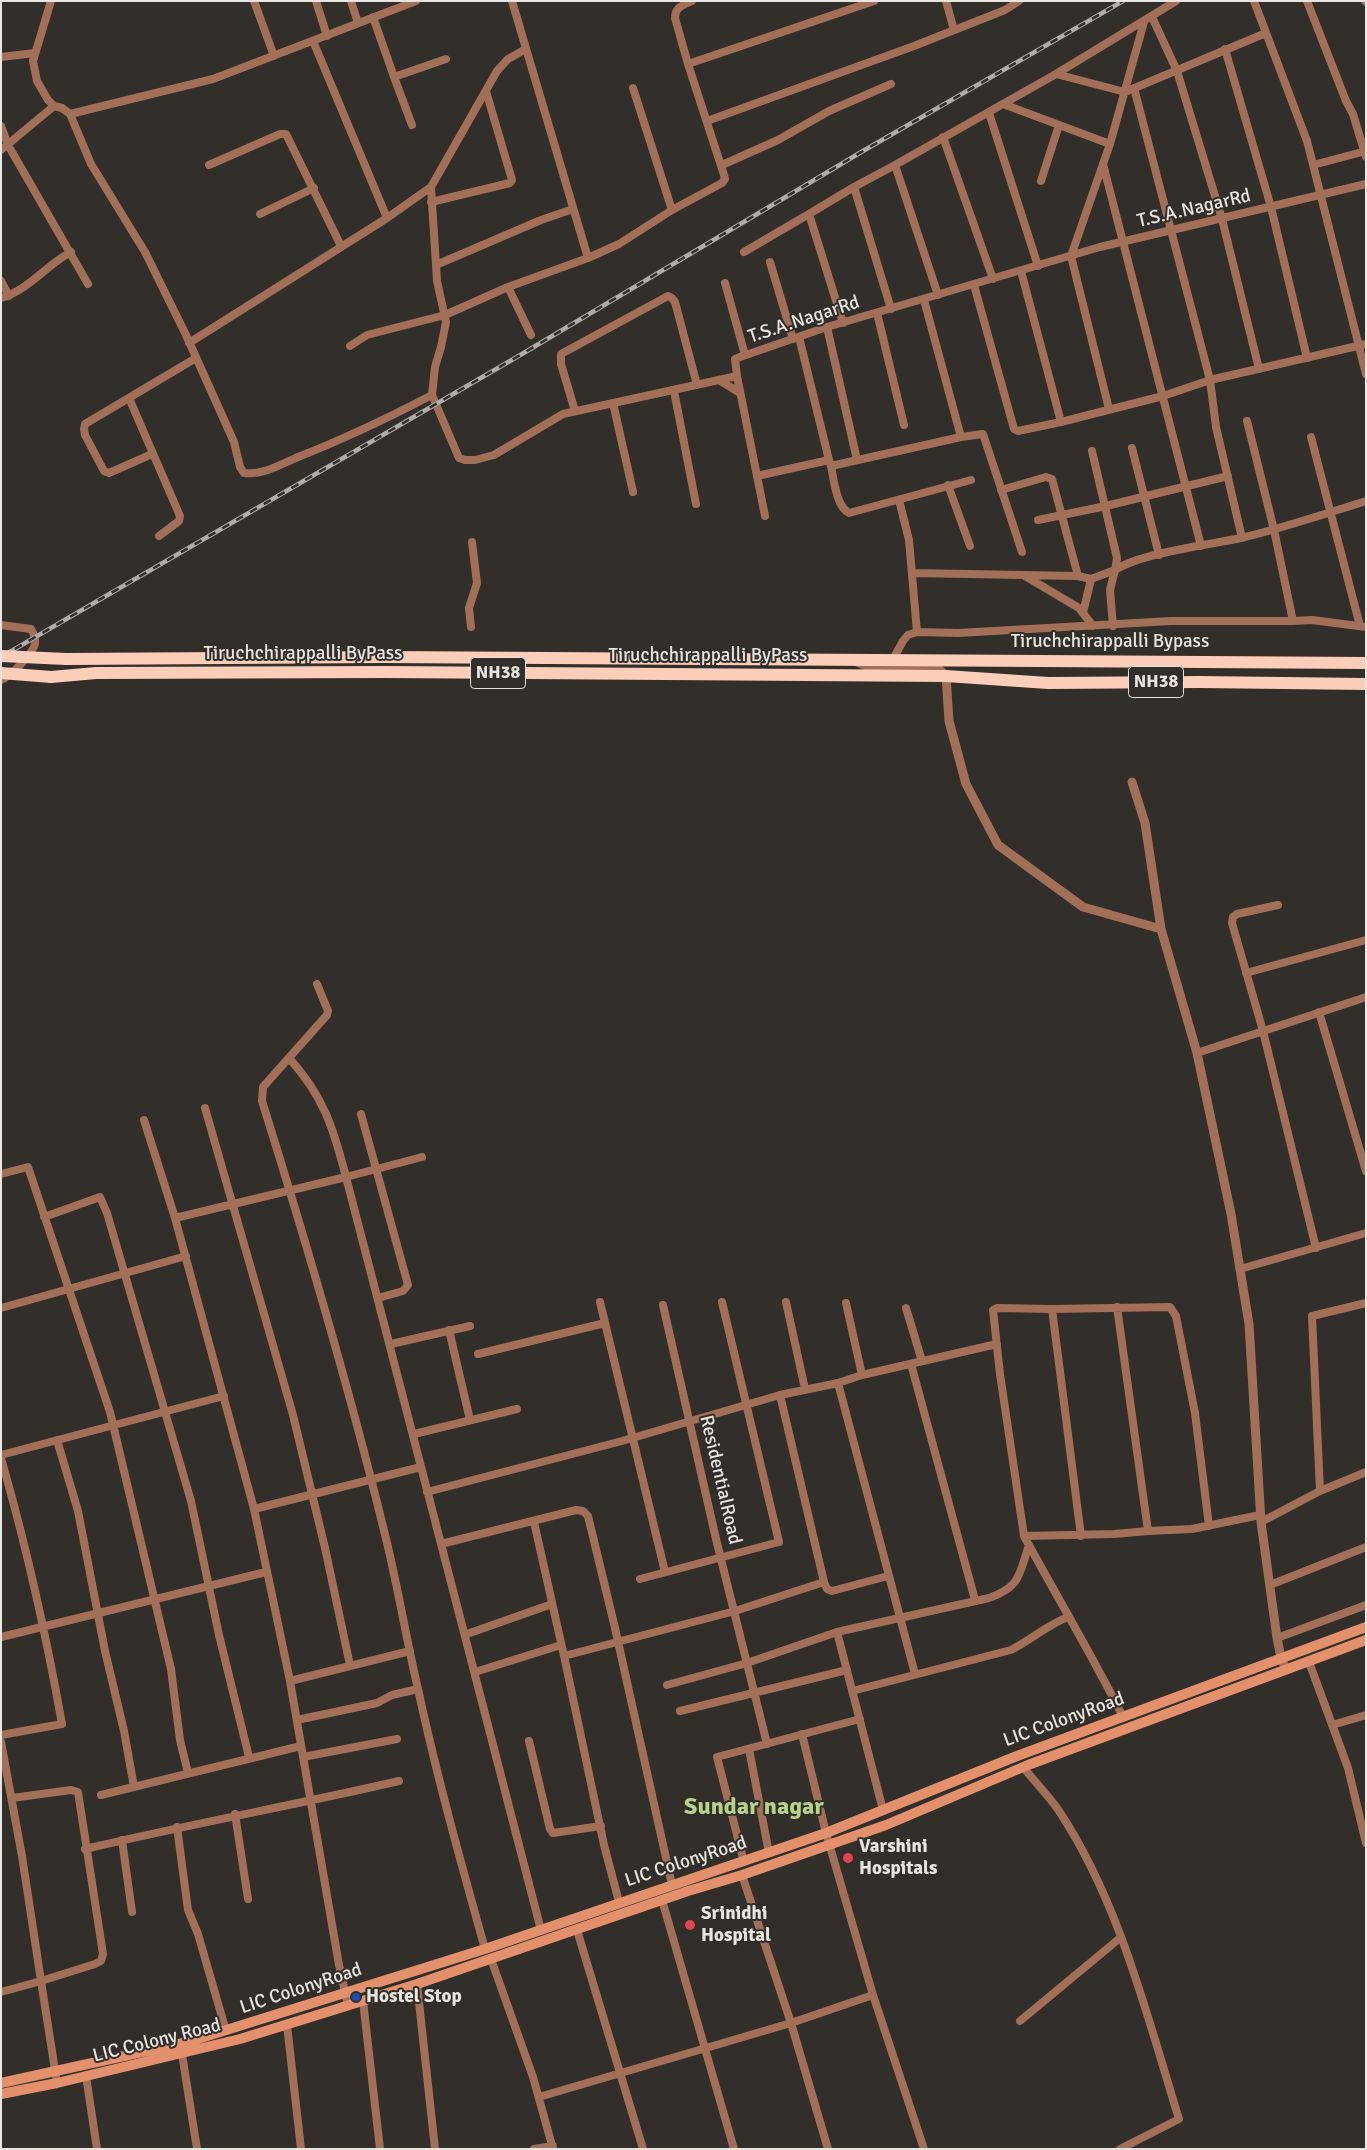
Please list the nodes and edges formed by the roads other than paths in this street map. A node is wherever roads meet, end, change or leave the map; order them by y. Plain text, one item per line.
1 (51, 1) edge
2 (254, 1) edge
3 (316, 1) edge
4 (351, 1) edge
5 (416, 1) edge
6 (512, 1) edge
7 (874, 1) edge
8 (946, 1) edge
9 (1019, 1) edge
10 (1176, 1) edge
11 (1254, 1) edge
12 (1308, 1) edge
13 (691, 2) edge
14 (1004, 5) edge
15 (1152, 16) junction
16 (373, 17) junction
17 (1144, 22) junction
18 (358, 23) junction
19 (954, 30) junction
20 (1266, 33) junction
21 (328, 36) junction
22 (313, 41) junction
23 (526, 49) junction
24 (1226, 49) junction
25 (35, 53) junction
26 (274, 56) junction
27 (1, 57) edge
28 (446, 59) dead end
29 (688, 64) junction
30 (1177, 71) junction
31 (1056, 74) junction
32 (394, 77) junction
33 (891, 84) dead end
34 (634, 88) dead end
35 (1134, 88) junction
36 (486, 91) junction
37 (1125, 92) junction
38 (1003, 104) junction
39 (54, 106) junction
40 (989, 113) junction
41 (70, 114) junction
42 (707, 121) junction
43 (412, 125) dead end
44 (1059, 125) junction
45 (1, 126) edge
46 (943, 137) junction
47 (8, 144) junction
48 (1110, 144) junction
49 (1, 150) edge
50 (1365, 153) edge
51 (1104, 164) junction
52 (209, 165) dead end
53 (722, 165) junction
54 (895, 165) junction
55 (1313, 165) junction
56 (1041, 180) dead end
57 (1366, 184) edge
58 (431, 187) junction
59 (854, 187) junction
60 (314, 188) junction
61 (1321, 195) junction
62 (431, 202) junction
63 (1271, 207) junction
64 (573, 209) junction
65 (672, 210) junction
66 (260, 214) dead end
67 (809, 214) junction
68 (388, 218) junction
69 (1222, 219) junction
70 (1172, 230) junction
71 (1123, 242) junction
72 (341, 246) junction
73 (71, 252) junction
74 (744, 252) dead end
75 (1071, 256) junction
76 (588, 258) junction
77 (770, 262) dead end
78 (436, 265) junction
79 (1038, 266) junction
80 (1021, 270) junction
81 (993, 279) junction
82 (1, 281) edge
83 (724, 283) dead end
84 (88, 284) dead end
85 (974, 285) junction
86 (508, 287) junction
87 (938, 296) junction
88 (5, 297) edge
89 (924, 300) junction
90 (891, 309) junction
91 (877, 313) junction
92 (445, 315) junction
93 (843, 323) junction
94 (827, 328) junction
95 (531, 335) dead end
96 (796, 338) junction
97 (189, 342) junction
98 (1362, 345) edge
99 (350, 346) dead end
100 (745, 356) junction
101 (196, 358) junction
102 (1308, 358) junction
103 (1259, 369) junction
104 (1366, 374) edge
105 (737, 376) junction
106 (719, 380) junction
107 (1210, 380) junction
108 (697, 386) junction
109 (674, 390) junction
110 (740, 393) junction
111 (432, 395) junction
112 (1163, 396) junction
113 (129, 398) junction
114 (613, 403) junction
115 (1109, 409) junction
116 (575, 411) junction
117 (1247, 421) dead end
118 (1061, 422) junction
119 (904, 425) dead end
120 (961, 436) junction
121 (1311, 437) dead end
122 (1132, 448) dead end
123 (1092, 451) dead end
124 (152, 454) junction
125 (857, 460) junction
126 (830, 463) junction
127 (757, 476) junction
128 (1228, 476) junction
129 (971, 480) dead end
130 (948, 485) junction
131 (1185, 485) junction
132 (1001, 490) junction
133 (633, 492) dead end
134 (1145, 496) junction
135 (898, 500) junction
136 (1366, 501) edge
137 (696, 504) dead end
138 (1106, 506) junction
139 (1331, 512) junction
140 (1062, 514) junction
141 (766, 516) dead end
142 (1038, 520) dead end
143 (1274, 530) junction
144 (159, 536) dead end
145 (1242, 538) junction
146 (472, 542) dead end
147 (970, 546) dead end
148 (1201, 546) junction
149 (1022, 552) dead end
150 (1159, 555) junction
151 (1115, 570) junction
152 (912, 574) junction
153 (1024, 575) junction
154 (1078, 576) junction
155 (1091, 578) junction
156 (1083, 613) junction
157 (1293, 621) junction
158 (1, 625) edge
159 (1093, 626) junction
160 (1113, 626) junction
161 (471, 627) dead end
162 (1363, 627) edge
163 (917, 632) junction
164 (1, 656) edge
165 (854, 661) junction
166 (892, 661) junction
167 (954, 661) junction
168 (1366, 663) edge
169 (1, 673) edge
170 (946, 676) junction
171 (1, 680) edge
172 (1048, 683) junction
173 (1366, 684) edge
174 (1132, 782) dead end
175 (1278, 905) dead end
176 (1161, 929) junction
177 (1366, 940) edge
178 (1246, 973) junction
179 (317, 984) dead end
180 (1366, 997) edge
181 (1319, 1012) junction
182 (1263, 1031) junction
183 (1197, 1053) junction
184 (290, 1058) junction
185 (205, 1108) dead end
186 (361, 1114) dead end
187 (144, 1120) dead end
188 (422, 1157) dead end
189 (376, 1168) junction
190 (1366, 1171) edge
191 (1, 1174) edge
192 (346, 1177) junction
193 (290, 1190) junction
194 (233, 1204) junction
195 (44, 1217) junction
196 (175, 1218) junction
197 (1366, 1233) edge
198 (1316, 1248) junction
199 (186, 1256) junction
200 (1240, 1269) junction
201 (125, 1273) junction
202 (70, 1288) junction
203 (378, 1298) junction
204 (600, 1302) dead end
205 (722, 1302) dead end
206 (786, 1302) dead end
207 (846, 1303) dead end
208 (1366, 1303) edge
209 (663, 1305) dead end
210 (1, 1308) edge
211 (906, 1308) dead end
212 (1117, 1308) junction
213 (1052, 1309) junction
214 (606, 1323) junction
215 (470, 1326) dead end
216 (449, 1330) junction
217 (391, 1344) junction
218 (997, 1344) junction
219 (478, 1354) dead end
220 (922, 1361) junction
221 (911, 1364) junction
222 (862, 1375) junction
223 (838, 1383) junction
224 (805, 1389) junction
225 (780, 1394) junction
226 (224, 1396) junction
227 (746, 1405) junction
228 (517, 1408) dead end
229 (166, 1412) junction
230 (470, 1420) junction
231 (690, 1421) junction
232 (113, 1425) junction
233 (414, 1434) junction
234 (633, 1438) junction
235 (57, 1440) junction
236 (1, 1456) edge
237 (421, 1467) junction
238 (1366, 1472) edge
239 (370, 1479) junction
240 (1320, 1491) junction
241 (427, 1492) junction
242 (312, 1494) junction
243 (254, 1509) junction
244 (1260, 1518) junction
245 (534, 1522) junction
246 (1209, 1526) junction
247 (1148, 1530) junction
248 (1024, 1536) junction
249 (1081, 1536) junction
250 (442, 1544) junction
251 (1029, 1545) junction
252 (1366, 1547) edge
253 (721, 1558) junction
254 (266, 1572) junction
255 (665, 1572) junction
256 (888, 1576) junction
257 (640, 1579) dead end
258 (824, 1582) junction
259 (209, 1586) junction
260 (1270, 1586) junction
261 (154, 1599) junction
262 (975, 1600) junction
263 (552, 1604) junction
264 (1366, 1604) edge
265 (735, 1611) junction
266 (98, 1613) junction
267 (1068, 1617) junction
268 (900, 1618) junction
269 (43, 1627) junction
270 (1366, 1628) edge
271 (837, 1632) junction
272 (467, 1634) junction
273 (1, 1637) edge
274 (1277, 1638) junction
275 (1366, 1640) edge
276 (618, 1642) junction
277 (561, 1645) junction
278 (410, 1651) junction
279 (564, 1656) junction
280 (1281, 1658) junction
281 (1308, 1662) junction
282 (748, 1663) junction
283 (350, 1665) junction
284 (1286, 1669) junction
285 (847, 1670) junction
286 (475, 1672) junction
287 (916, 1674) junction
288 (290, 1681) junction
289 (667, 1685) dead end
290 (418, 1689) junction
291 (852, 1691) junction
292 (754, 1693) junction
293 (680, 1711) dead end
294 (1366, 1715) edge
295 (1123, 1717) junction
296 (860, 1719) junction
297 (297, 1720) junction
298 (1332, 1725) junction
299 (802, 1734) junction
300 (1, 1735) edge
301 (397, 1739) dead end
302 (529, 1741) dead end
303 (1, 1742) edge
304 (767, 1744) junction
305 (301, 1746) junction
306 (749, 1749) junction
307 (1017, 1756) junction
308 (249, 1757) junction
309 (303, 1757) junction
310 (1023, 1767) junction
311 (188, 1773) junction
312 (399, 1781) dead end
313 (134, 1787) junction
314 (101, 1795) dead end
315 (12, 1798) junction
316 (311, 1801) junction
317 (883, 1810) junction
318 (235, 1814) junction
319 (601, 1826) junction
320 (177, 1827) junction
321 (826, 1833) junction
322 (122, 1840) junction
323 (1366, 1843) edge
324 (831, 1844) junction
325 (85, 1849) junction
326 (769, 1853) junction
327 (744, 1862) junction
328 (742, 1875) junction
329 (672, 1885) junction
330 (248, 1899) dead end
331 (662, 1900) junction
332 (620, 1902) junction
333 (132, 1912) dead end
334 (560, 1923) junction
335 (541, 1930) junction
336 (577, 1930) junction
337 (563, 1934) junction
338 (1120, 1938) junction
339 (485, 1949) junction
340 (491, 1958) junction
341 (41, 1981) junction
342 (417, 1984) junction
343 (1, 1992) edge
344 (345, 1994) junction
345 (873, 1995) junction
346 (363, 2001) junction
347 (348, 2005) junction
348 (1020, 2021) dead end
349 (791, 2023) junction
350 (287, 2025) junction
351 (226, 2031) junction
352 (705, 2048) junction
353 (186, 2050) junction
354 (55, 2072) junction
355 (621, 2075) junction
356 (86, 2076) junction
357 (1, 2083) edge
358 (57, 2083) junction
359 (1, 2094) edge
360 (539, 2098) junction
361 (553, 2147) edge
362 (921, 2148) edge
363 (97, 2149) edge
364 (197, 2149) edge
365 (301, 2149) edge
366 (380, 2149) edge
367 (435, 2149) edge
368 (534, 2149) edge
369 (643, 2149) edge
370 (734, 2149) edge
371 (828, 2149) edge
372 (1120, 2149) edge

1 - 25 street
2 - 26 street
3 - 21 street
4 - 18 street
5 - 16 street
6 - 23 street
7 - 29 street
8 - 19 street
9 - 14 street
10 - 15 street
11 - 20 street
12 - 50 street
13 - 29 street
14 - 19 street
15 - 17 street
15 - 30 street
16 - 18 street
16 - 32 street
17 - 31 street
17 - 37 street
18 - 21 street
19 - 42 street
20 - 24 street
20 - 55 street
21 - 22 street
22 - 26 street
22 - 68 street
23 - 36 street
23 - 64 street
24 - 30 street
24 - 63 street
25 - 27 street
25 - 39 street
26 - 41 street
28 - 32 street
29 - 42 street
30 - 35 street
30 - 69 street
31 - 37 street
31 - 38 street
32 - 43 street
33 - 53 street
34 - 65 street
35 - 37 street
35 - 70 street
36 - 58 street
36 - 62 street
37 - 48 street
38 - 40 street
38 - 44 street
39 - 41 street
39 - 47 street
40 - 46 street
40 - 79 street
41 - 97 street
42 - 53 street
44 - 48 street
44 - 56 street
45 - 47 street
46 - 54 street
46 - 81 street
47 - 49 street
47 - 73 street
48 - 51 street
50 - 55 street
51 - 71 street
51 - 75 street
52 - 60 street
53 - 65 street
54 - 59 street
54 - 87 street
55 - 61 street
57 - 61 street, T.S.A.NagarRd
58 - 62 street
58 - 68 street
59 - 67 street
59 - 90 street
60 - 66 street
60 - 72 street
61 - 63 street, T.S.A.NagarRd
61 - 98 street
62 - 78 street
63 - 69 street, T.S.A.NagarRd
63 - 102 street
64 - 76 street
64 - 78 street
65 - 76 street
67 - 74 street
67 - 93 street
68 - 72 street
69 - 70 street, T.S.A.NagarRd
69 - 103 street
70 - 71 street, T.S.A.NagarRd
70 - 107 street
71 - 75 street, T.S.A.NagarRd
71 - 112 street
72 - 97 street
73 - 84 street
73 - 88 street
75 - 79 street, T.S.A.NagarRd
75 - 115 street
76 - 86 street
77 - 96 street
78 - 92 street
79 - 80 street, T.S.A.NagarRd
80 - 81 street, T.S.A.NagarRd
80 - 118 street
81 - 85 street, T.S.A.NagarRd
82 - 88 street
83 - 100 street
85 - 87 street, T.S.A.NagarRd
85 - 118 street
86 - 92 street
86 - 95 street
87 - 89 street, T.S.A.NagarRd
89 - 90 street, T.S.A.NagarRd
89 - 120 street
90 - 91 street, T.S.A.NagarRd
91 - 93 street, T.S.A.NagarRd
91 - 119 street
92 - 99 street
92 - 111 street
93 - 94 street, T.S.A.NagarRd
94 - 96 street, T.S.A.NagarRd
94 - 125 street
96 - 100 street, T.S.A.NagarRd
96 - 126 street
97 - 101 street
98 - 102 street
98 - 104 street
100 - 105 street, T.S.A.NagarRd
101 - 111 street
101 - 113 street
102 - 103 street
103 - 107 street
105 - 106 street
105 - 110 street
106 - 108 street
106 - 110 street
107 - 112 street
107 - 128 street
108 - 109 street
108 - 116 street
109 - 114 street
109 - 137 street
110 - 127 street
111 - 116 street
112 - 115 street
112 - 131 street
113 - 124 street
113 - 124 street
114 - 116 street
114 - 133 street
115 - 118 street
117 - 143 street
120 - 125 street
120 - 132 street
121 - 139 street
122 - 134 street
123 - 138 street
124 - 144 street
125 - 126 street
126 - 127 street
126 - 135 street
127 - 141 street
128 - 131 street
128 - 145 street
129 - 130 street
130 - 135 street
130 - 147 street
131 - 134 street
131 - 148 street
132 - 140 street
132 - 149 street
134 - 138 street
134 - 150 street
135 - 152 street
136 - 139 street
138 - 140 street
138 - 151 street
139 - 143 street
139 - 162 street
140 - 142 street
140 - 154 street
143 - 145 street
143 - 157 street
145 - 148 street
146 - 161 street
148 - 150 street
150 - 151 street
151 - 155 street
151 - 160 street
152 - 153 street
152 - 163 street
153 - 154 street
153 - 156 street
154 - 155 street
155 - 156 street
156 - 159 street
157 - 160 street
157 - 162 street
158 - 171 street
159 - 160 street
159 - 163 street
163 - 166 street
164 - 165 highway, Tiruchchirappalli Bypass / NH38, bridge
165 - 166 highway, Tiruchchirappalli Bypass / NH38
165 - 170 street, Tiruchchirappalli Bypass
166 - 167 highway, Tiruchchirappalli Bypass / NH38
167 - 168 highway, Tiruchchirappalli Bypass / NH38
167 - 172 highway
169 - 170 highway, Tiruchchirappalli ByPass / NH38, bridge
170 - 172 highway, Tiruchchirappalli ByPass / NH38
170 - 176 street
172 - 173 highway, Tiruchchirappalli ByPass / NH38
174 - 176 street
175 - 178 street
176 - 183 street
177 - 178 street
178 - 182 street
179 - 184 street
180 - 181 street
181 - 182 street
181 - 190 street
182 - 183 street
182 - 198 street
183 - 200 street
184 - 192 street
184 - 193 street
185 - 194 street
186 - 189 street
187 - 196 street
188 - 189 street
189 - 192 street
189 - 203 street
191 - 195 street
192 - 193 street
192 - 203 street
193 - 194 street
193 - 239 street
194 - 196 street
194 - 242 street
195 - 201 street
195 - 202 street
196 - 199 street
197 - 198 street
198 - 200 street
199 - 201 street
199 - 226 street
200 - 244 street
201 - 202 street
201 - 229 street
202 - 210 street
202 - 232 street
203 - 217 street
204 - 214 street
205 - 227 street
206 - 224 street
207 - 222 street
208 - 240 street
209 - 231 street, ResidentialRoad
211 - 220 street
212 - 213 street
212 - 246 street
212 - 247 street
213 - 218 street
213 - 249 street
214 - 219 street
214 - 234 street
215 - 216 street
216 - 217 street
216 - 230 street
217 - 233 street
218 - 220 street
218 - 248 street
220 - 221 street
221 - 222 street
221 - 262 street
222 - 223 street
223 - 224 street
223 - 256 street
224 - 225 street
225 - 227 street
225 - 258 street
226 - 229 street
226 - 243 street
227 - 231 street
227 - 253 street
228 - 230 street
229 - 232 street
229 - 259 street
230 - 233 street
231 - 234 street
231 - 253 street, ResidentialRoad
232 - 235 street
232 - 261 street
233 - 237 street
234 - 241 street
234 - 255 street
235 - 236 street
235 - 266 street
236 - 269 street
237 - 239 street
237 - 241 street
238 - 240 street
239 - 242 street
239 - 278 street
240 - 244 street
241 - 250 street
242 - 243 street
242 - 283 street
243 - 254 street
244 - 246 street
244 - 260 street
245 - 250 street
245 - 263 street
245 - 276 street
246 - 247 street
247 - 249 street
248 - 249 street
248 - 251 street
250 - 272 street
251 - 262 street
251 - 267 street
252 - 260 street
253 - 255 street
253 - 265 street, ResidentialRoad
254 - 259 street
254 - 288 street
255 - 257 street
256 - 258 street
256 - 268 street
258 - 265 street
259 - 261 street
259 - 308 street
260 - 274 street
261 - 266 street
261 - 311 street
262 - 268 street
263 - 272 street
263 - 277 street
264 - 274 street
265 - 276 street
265 - 282 street, ResidentialRoad
266 - 269 street
266 - 313 street
267 - 287 street
267 - 295 street
268 - 271 street
268 - 287 street
269 - 273 street
269 - 300 street
270 - 280 main road, LIC ColonyRoad
271 - 282 street
271 - 285 street
272 - 286 street
274 - 280 street
275 - 281 main road, LIC ColonyRoad
276 - 279 street
276 - 329 street
277 - 279 street
277 - 286 street
278 - 283 street
278 - 290 street
279 - 319 street
280 - 284 street
280 - 295 main road, LIC ColonyRoad
281 - 284 main road, LIC ColonyRoad
281 - 298 street
282 - 289 street
282 - 292 street, ResidentialRoad
283 - 288 street
284 - 310 main road, LIC ColonyRoad
285 - 291 street
285 - 292 street
286 - 335 street
287 - 291 street
288 - 297 street
290 - 297 street
290 - 339 street
291 - 296 street
292 - 293 street
292 - 304 street, ResidentialRoad
294 - 298 street
295 - 307 main road, LIC ColonyRoad
296 - 299 street
296 - 317 street
297 - 305 street
298 - 323 street
299 - 304 street
299 - 321 street
301 - 309 street
302 - 319 street
303 - 315 street
304 - 306 street
305 - 308 street
305 - 309 street
306 - 326 street
306 - 327 street
307 - 310 main road
307 - 317 main road, LIC ColonyRoad
308 - 311 street
309 - 316 street
310 - 324 main road, LIC ColonyRoad
310 - 338 street
311 - 313 street
312 - 316 street
313 - 314 street
315 - 325 street
315 - 341 street
316 - 318 street
316 - 344 street
317 - 321 main road, LIC ColonyRoad
318 - 320 street
318 - 330 street
319 - 332 street
320 - 322 street
320 - 351 street
321 - 324 street
321 - 326 main road, LIC ColonyRoad
322 - 325 street
322 - 333 street
324 - 328 main road, LIC ColonyRoad
324 - 345 street
325 - 341 street
326 - 327 main road, LIC ColonyRoad
327 - 329 main road, LIC ColonyRoad
328 - 331 main road, LIC ColonyRoad
328 - 349 street
329 - 332 main road, LIC ColonyRoad
331 - 336 main road, LIC ColonyRoad
331 - 352 street
332 - 334 main road, LIC ColonyRoad
334 - 335 main road, LIC ColonyRoad
334 - 337 main road
335 - 339 main road, LIC ColonyRoad
336 - 337 main road, LIC ColonyRoad
336 - 355 street
337 - 340 main road, LIC ColonyRoad
338 - 348 street
338 - 372 street
339 - 344 main road, LIC ColonyRoad
340 - 342 main road, LIC ColonyRoad
340 - 360 street
341 - 343 street
341 - 354 street
342 - 346 main road, LIC ColonyRoad
342 - 367 street
344 - 347 street
344 - 351 main road, LIC ColonyRoad
345 - 349 street
345 - 362 street
346 - 347 main road, LIC ColonyRoad
346 - 366 street
347 - 350 main road, LIC Colony Road
349 - 352 street
349 - 371 street
350 - 353 main road, LIC Colony Road
350 - 365 street
351 - 353 main road, LIC ColonyRoad
352 - 355 street
352 - 370 street
353 - 354 main road, LIC ColonyRoad
353 - 356 main road, LIC Colony Road
353 - 364 street
354 - 357 main road, LIC ColonyRoad
354 - 358 street
355 - 360 street
355 - 369 street
356 - 358 main road, LIC Colony Road
356 - 363 street
358 - 359 main road, LIC Colony Road
360 - 361 street
361 - 368 street

